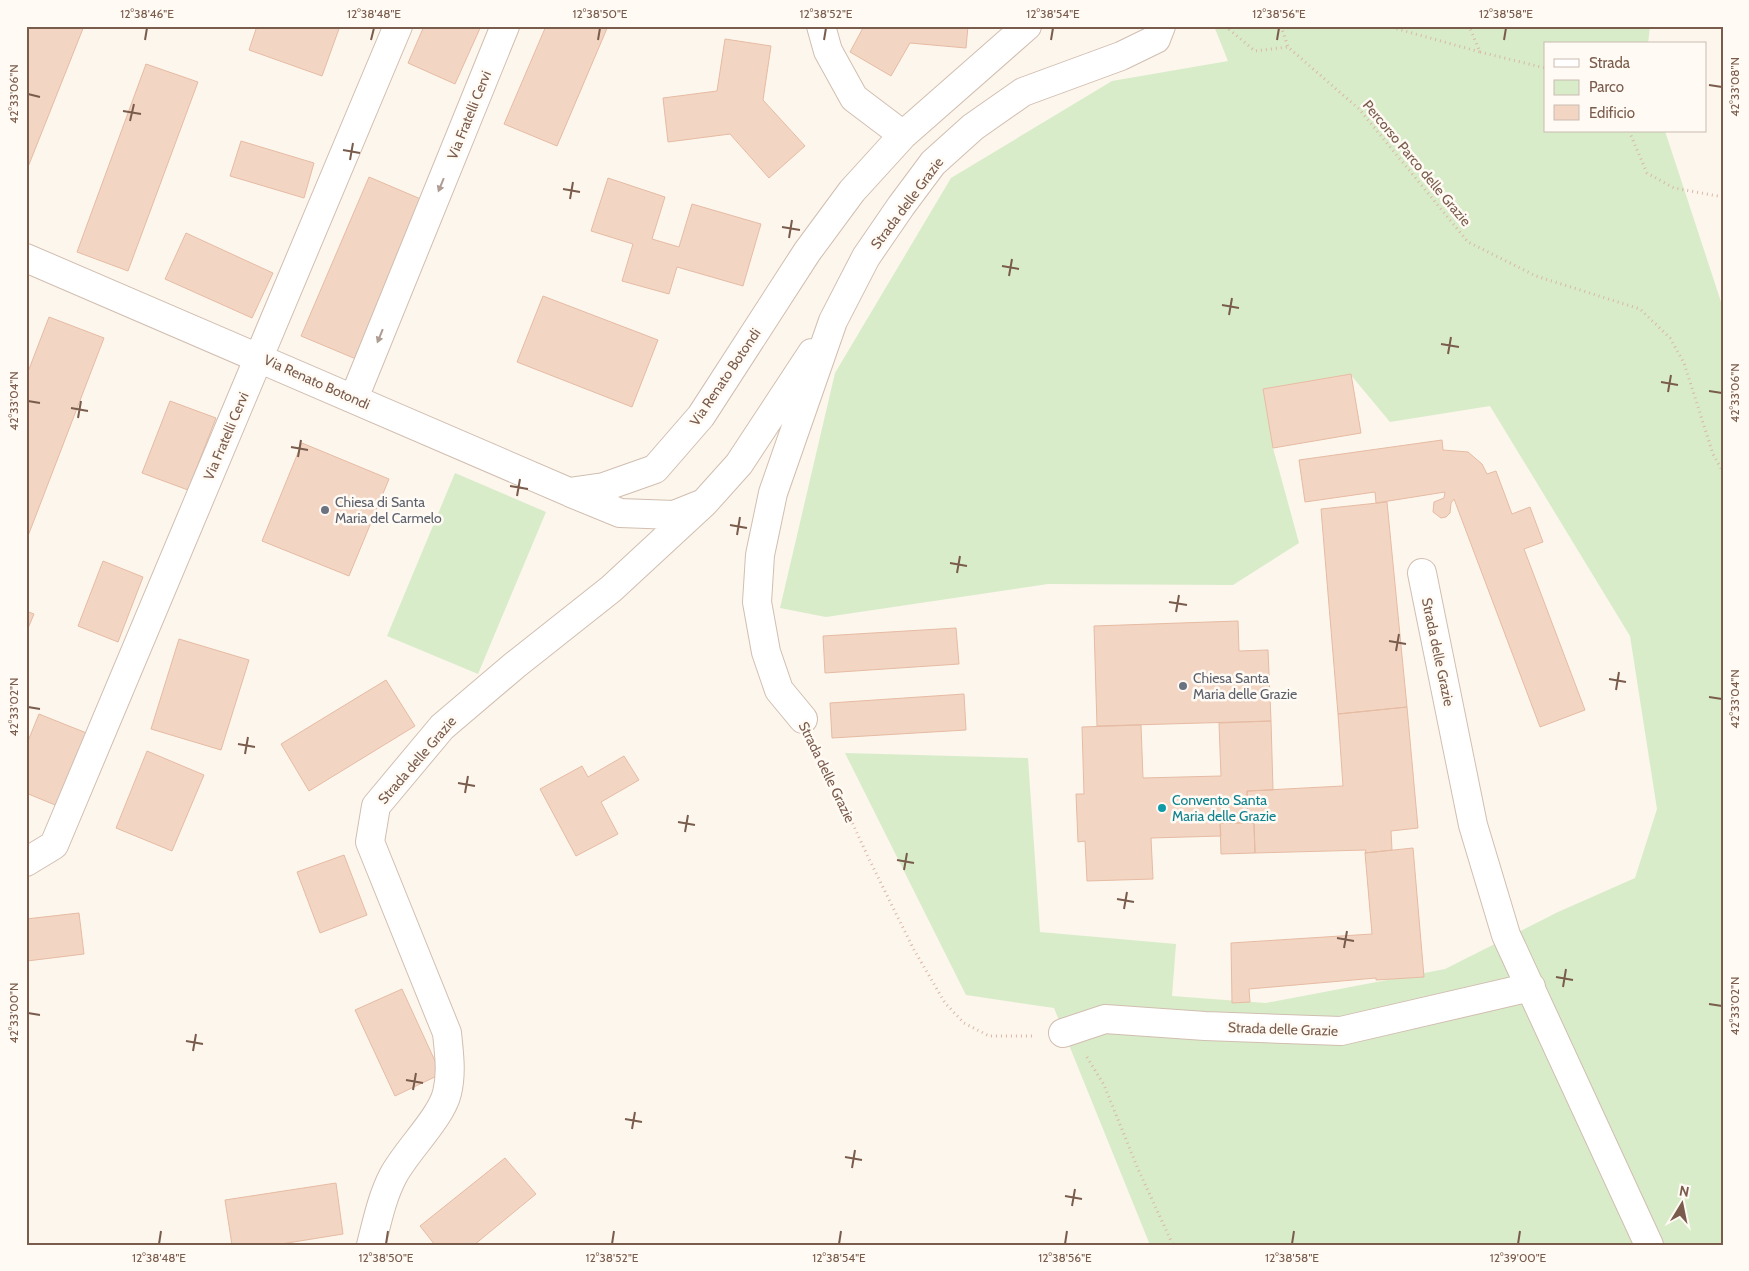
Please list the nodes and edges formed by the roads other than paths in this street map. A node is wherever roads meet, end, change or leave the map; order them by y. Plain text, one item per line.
1 (398, 26) edge
2 (505, 26) edge
3 (821, 26) edge
4 (1026, 26) edge
5 (1161, 26) edge
6 (903, 136) junction
7 (26, 258) edge
8 (833, 321) junction
9 (259, 357) junction
10 (354, 398) junction
11 (569, 492) junction
12 (704, 504) junction
13 (1422, 573) dead end
14 (803, 719) road end
15 (26, 862) edge
16 (1531, 987) junction
17 (1063, 1033) road end
18 (371, 1245) edge
19 (1649, 1245) edge

1 - 9 street, Via Fratelli Cervi
2 -> 10 street, Via Fratelli Cervi
3 - 6 street
4 - 6 street, Via Renato Botondi
5 - 8 street, Strada delle Grazie
6 - 11 street, Via Renato Botondi
7 - 9 street, Via Renato Botondi
8 - 12 street, Strada delle Grazie
8 - 14 street, Strada delle Grazie
9 - 10 street, Via Renato Botondi
9 - 15 street, Via Fratelli Cervi
10 - 11 street, Via Renato Botondi
11 - 12 street, Strada delle Grazie
12 - 18 street, Strada delle Grazie
13 - 16 street, Strada delle Grazie
16 - 17 street, Strada delle Grazie
16 - 19 street, Strada delle Grazie

